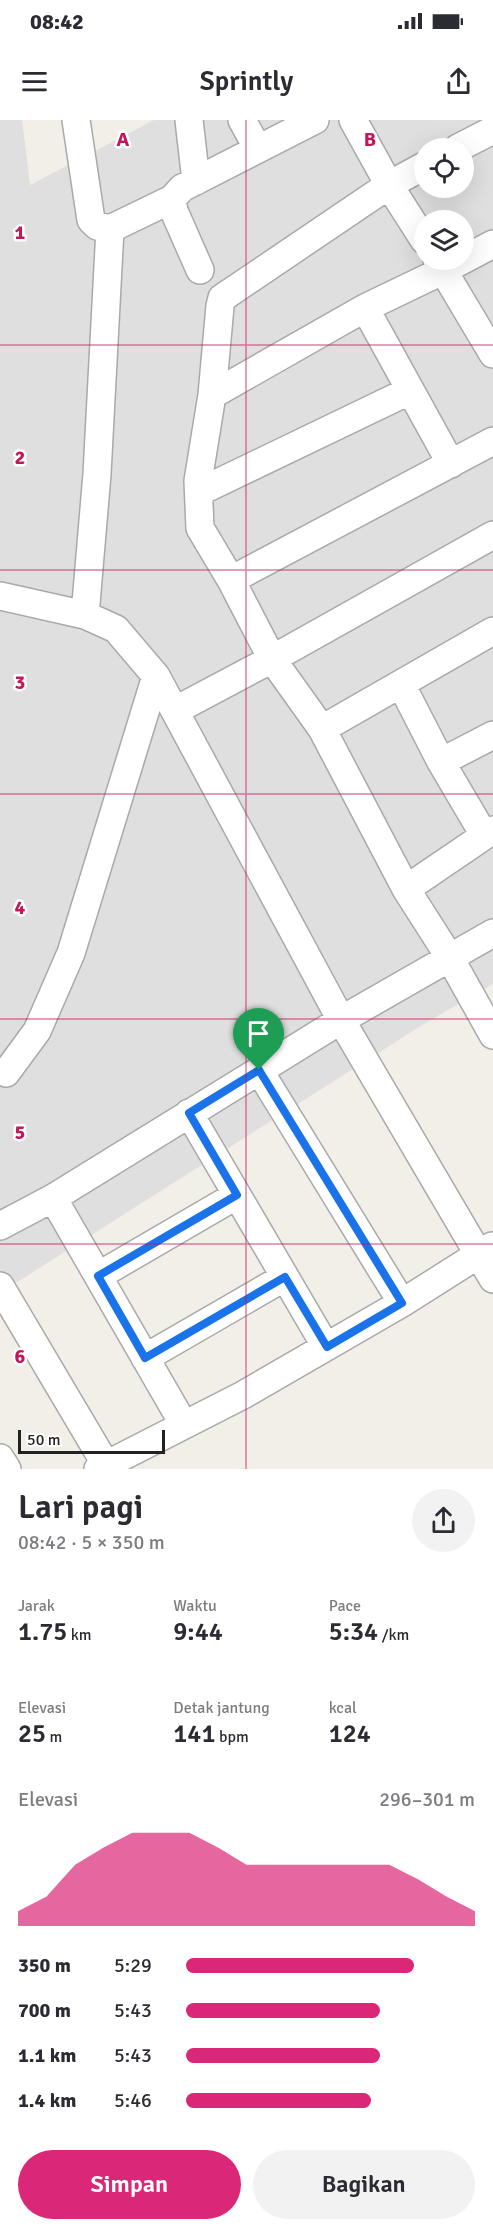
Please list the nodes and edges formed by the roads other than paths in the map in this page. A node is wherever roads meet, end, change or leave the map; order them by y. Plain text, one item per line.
1 (76, 120) edge
2 (189, 120) edge
3 (242, 120) edge
4 (315, 120) edge
5 (353, 120) edge
6 (493, 130) edge
7 (474, 140) edge
8 (258, 149) junction
9 (414, 171) edge
10 (196, 181) junction
11 (389, 185) junction
12 (172, 199) junction
13 (414, 224) edge
14 (110, 229) junction
15 (493, 244) edge
16 (474, 252) edge
17 (201, 270) dead end
18 (431, 270) edge
19 (443, 270) edge
20 (364, 308) junction
21 (493, 354) edge
22 (409, 391) junction
23 (212, 395) junction
24 (493, 441) edge
25 (450, 464) junction
26 (199, 492) junction
27 (493, 535) edge
28 (231, 579) junction
29 (0, 596) edge
30 (85, 615) junction
31 (493, 631) edge
32 (272, 659) junction
33 (156, 676) junction
34 (401, 684) junction
35 (176, 710) junction
36 (322, 729) junction
37 (493, 735) edge
38 (441, 762) junction
39 (489, 832) edge
40 (406, 889) junction
41 (493, 933) edge
42 (450, 958) junction
43 (341, 1020) junction
44 (492, 1033) edge
45 (259, 1070) junction
46 (6, 1073) dead end
47 (189, 1113) junction
48 (237, 1195) junction
49 (52, 1198) junction
50 (0, 1226) edge
51 (486, 1250) edge
52 (98, 1276) junction
53 (285, 1277) junction
54 (493, 1279) edge
55 (0, 1286) edge
56 (402, 1303) junction
57 (327, 1347) junction
58 (145, 1358) junction
59 (184, 1425) junction
60 (0, 1458) edge
61 (102, 1467) edge
62 (7, 1469) edge

1 - 14 street
2 - 10 street
3 - 8 street
4 - 8 street
5 - 11 street
6 - 7 street
8 - 10 street
9 - 11 street
10 - 12 street
11 - 13 street
11 - 23 street
12 - 14 street
12 - 17 street
14 - 30 street
15 - 16 street
18 - 20 street
19 - 21 street
20 - 22 street
20 - 23 street
22 - 25 street
22 - 26 street
23 - 26 street
24 - 25 street
25 - 28 street
26 - 28 street
27 - 32 street
28 - 32 street
29 - 30 street
30 - 33 street
31 - 34 street
32 - 35 street
32 - 36 street
33 - 35 street
33 - 46 street
34 - 36 street
34 - 38 street
35 - 43 street
36 - 40 street
37 - 38 street
38 - 39 street
39 - 40 street
40 - 42 street
41 - 42 street
42 - 43 street
42 - 44 street
43 - 45 street
43 - 51 street
45 - 47 street
45 - 56 street
47 - 48 street
47 - 49 street
48 - 52 street
48 - 53 street
49 - 50 street
49 - 52 street
51 - 54 street
51 - 56 street
52 - 58 street
53 - 57 street
53 - 58 street
55 - 61 street
56 - 57 street
57 - 59 street
58 - 59 street
59 - 61 street
60 - 62 street

